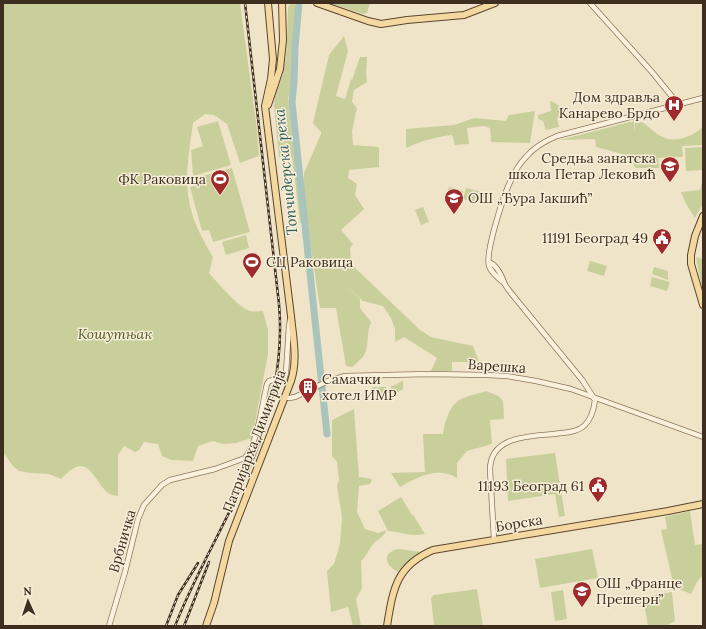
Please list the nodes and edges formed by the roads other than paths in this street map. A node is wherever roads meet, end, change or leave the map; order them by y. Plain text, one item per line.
1 (268, 3) edge
2 (282, 3) edge
3 (286, 3) edge
4 (317, 3) edge
5 (496, 3) edge
6 (590, 3) edge
7 (283, 14) junction
8 (703, 98) edge
9 (678, 104) junction
10 (267, 117) junction
11 (703, 216) edge
12 (703, 305) edge
13 (291, 316) junction
14 (583, 381) junction
15 (578, 391) junction
16 (594, 396) junction
17 (284, 397) junction
18 (703, 437) edge
19 (703, 504) edge
20 (494, 539) junction
21 (109, 626) edge
22 (206, 626) edge
23 (387, 626) edge

1 - 10 main road, Патријарха Димитрија
2 - 7 main road, Патријарха Димитрија
3 - 7 main road
4 - 5 main road
6 - 9 street
7 - 10 main road, Патријарха Димитрија
8 - 9 street
9 - 14 street
10 - 13 main road, Патријарха Димитрија
11 - 12 main road
13 - 17 main road, Патријарха Димитрија
13 - 21 street, Врбничка, bridge
14 - 15 street
14 - 16 street
15 - 16 street, Варешка
15 - 17 street, Варешка
16 - 18 street, Варешка
16 - 20 street
17 - 22 main road, Патријарха Димитрија
19 - 20 main road, Борска
20 - 23 main road, Борска

